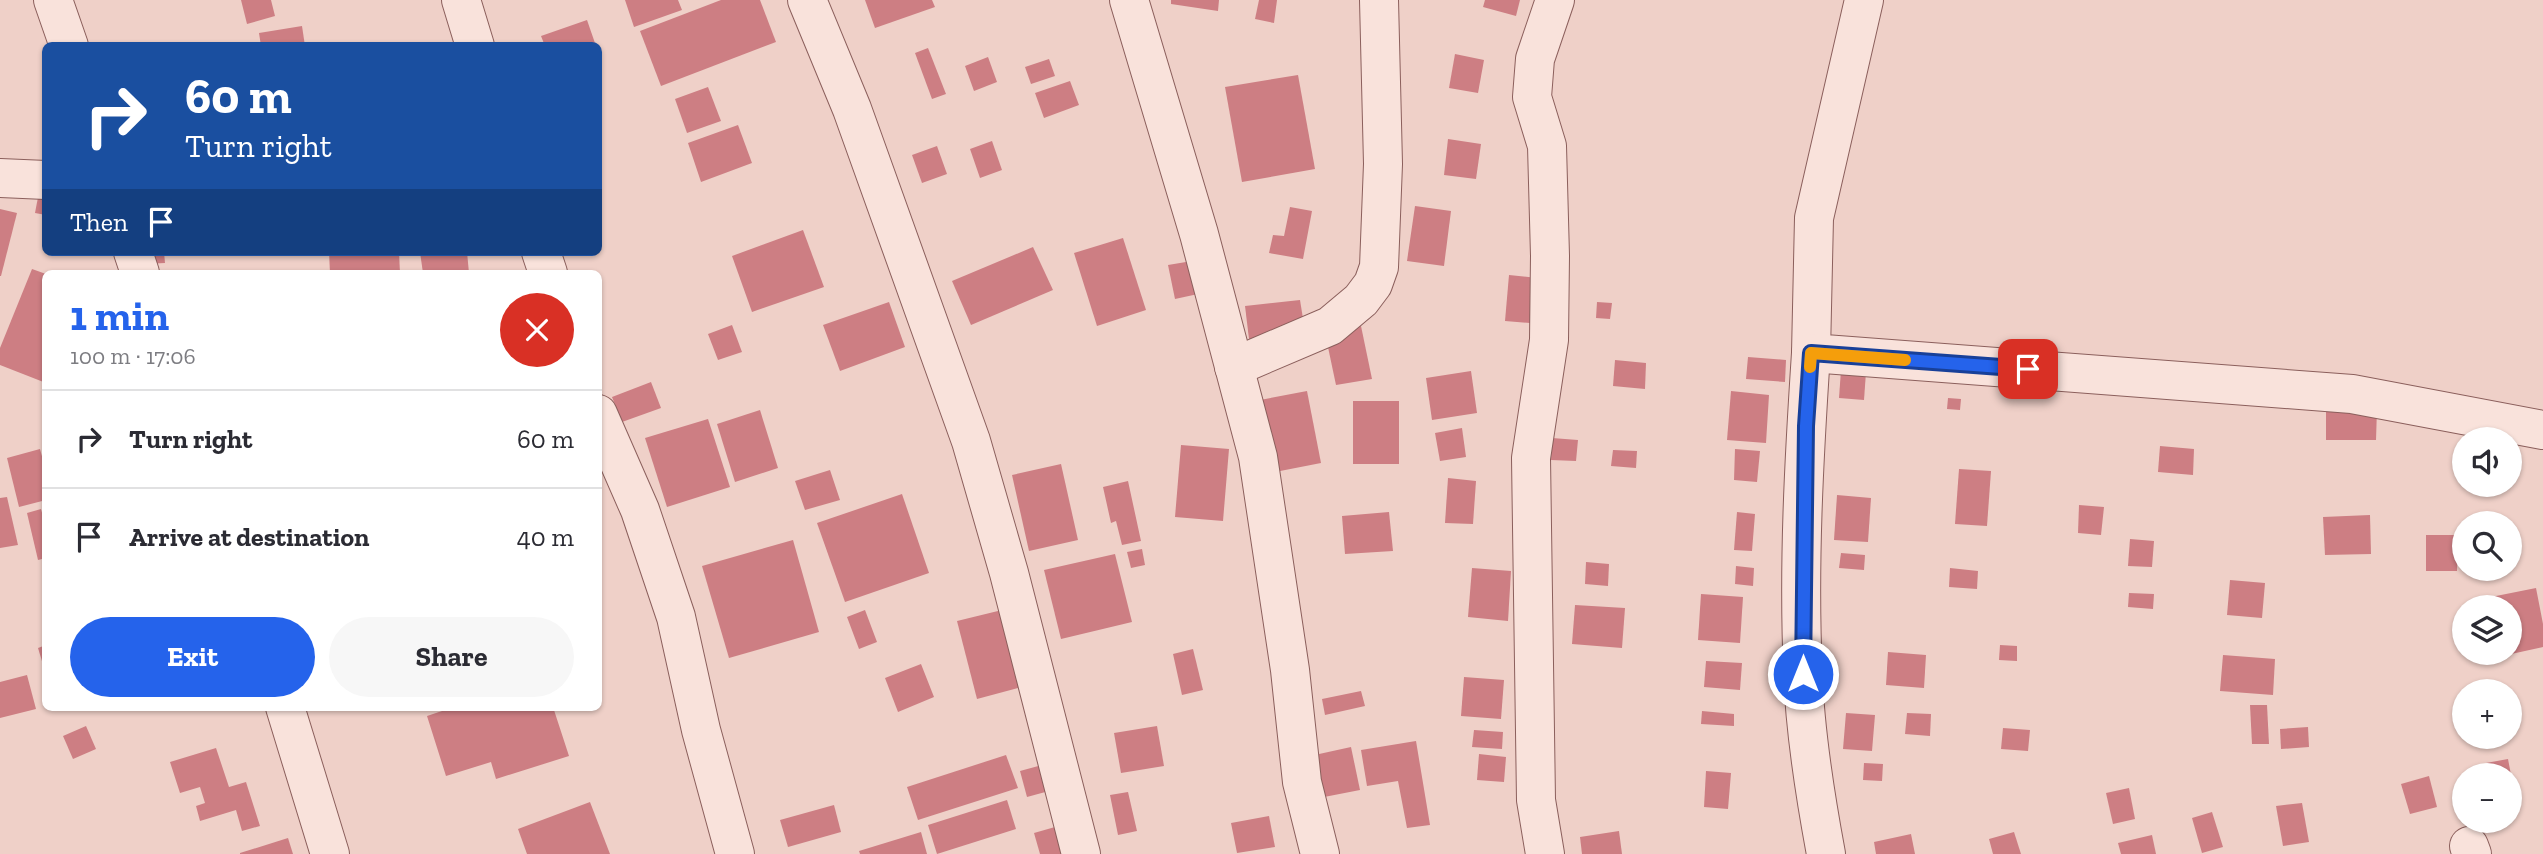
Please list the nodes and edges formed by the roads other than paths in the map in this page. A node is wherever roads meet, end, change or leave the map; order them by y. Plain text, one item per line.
1 (53, 0) edge
2 (461, 0) edge
3 (807, 0) edge
4 (1129, 0) edge
5 (1379, 0) edge
6 (1555, 0) edge
7 (1864, 0) edge
8 (68, 42) edge
9 (474, 42) edge
10 (0, 178) edge
11 (42, 180) edge
12 (1811, 353) junction
13 (1234, 367) junction
14 (602, 423) edge
15 (2543, 429) edge
16 (286, 711) edge
17 (330, 854) edge
18 (735, 854) edge
19 (1081, 854) edge
20 (1320, 854) edge
21 (1545, 854) edge
22 (1826, 854) edge

1 - 8 street
2 - 9 street
3 - 19 street
4 - 13 street
5 - 13 street
6 - 21 street
7 - 12 street
10 - 11 street
12 - 15 street
12 - 22 street
13 - 20 street
14 - 18 street
16 - 17 street

